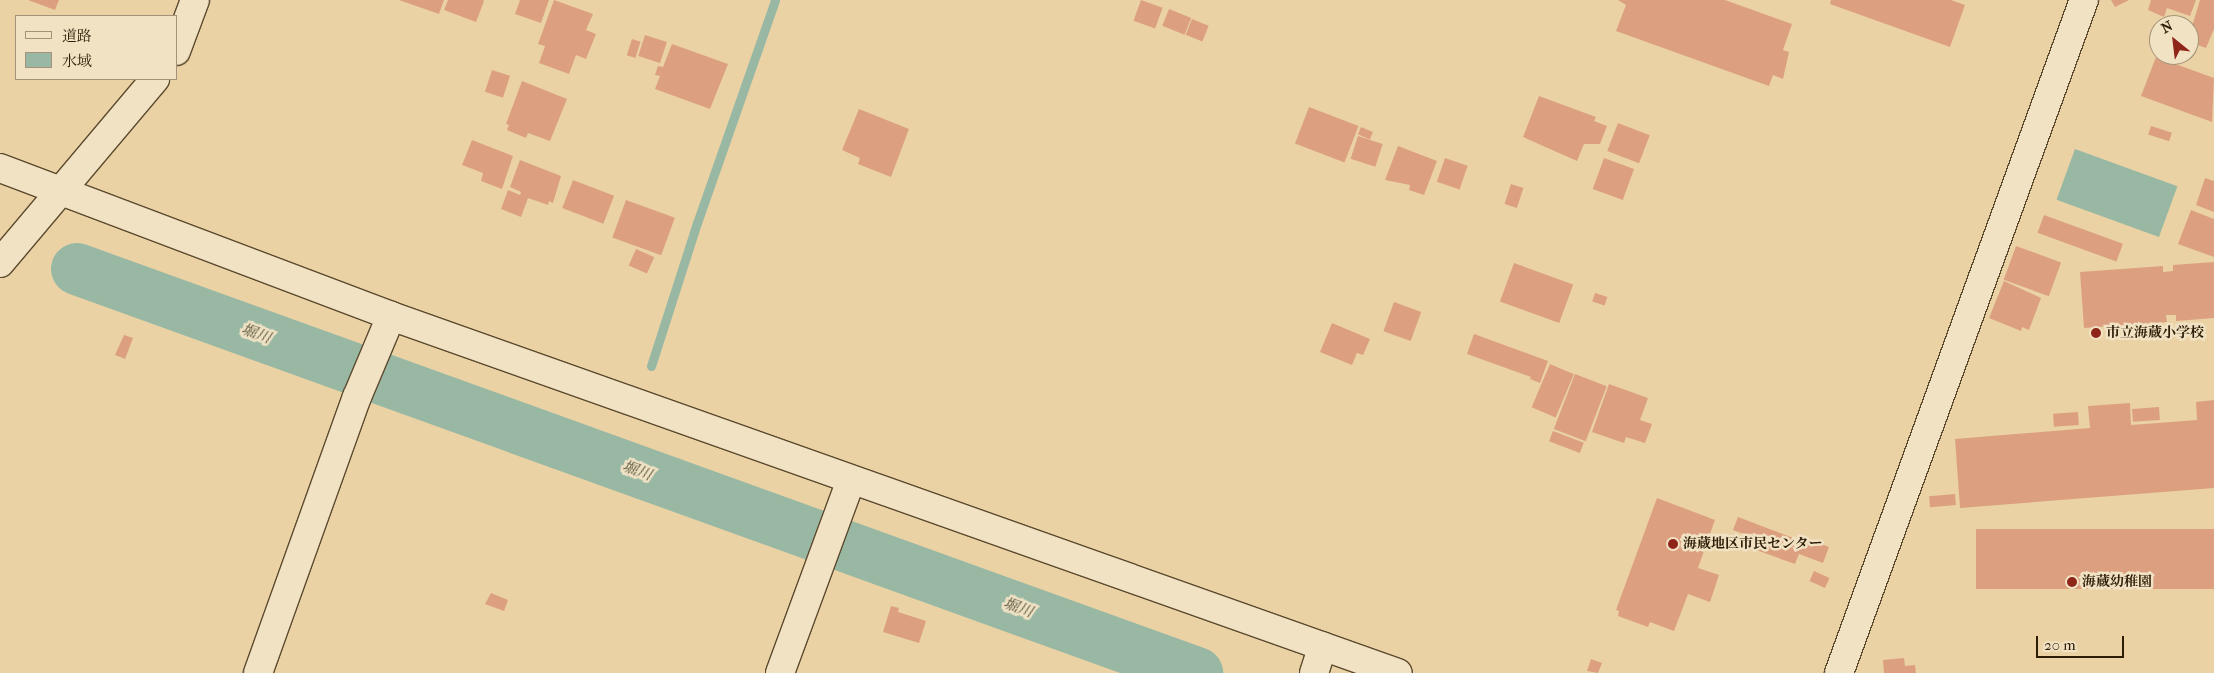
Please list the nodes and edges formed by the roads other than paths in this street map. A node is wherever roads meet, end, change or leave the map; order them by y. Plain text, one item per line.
1 (196, 0) edge
2 (2084, 0) edge
3 (178, 46) edge
4 (154, 80) edge
5 (0, 168) edge
6 (62, 190) junction
7 (0, 263) edge
8 (386, 325) junction
9 (851, 480) junction
10 (1323, 646) junction
11 (258, 673) edge
12 (780, 673) edge
13 (1314, 673) edge
14 (1398, 673) edge
15 (1839, 673) edge

1 - 3 street
2 - 15 street
4 - 6 street
5 - 6 street
6 - 7 street
6 - 8 street
8 - 9 street
8 - 11 street
9 - 10 street
9 - 12 street
10 - 13 street
10 - 14 street

